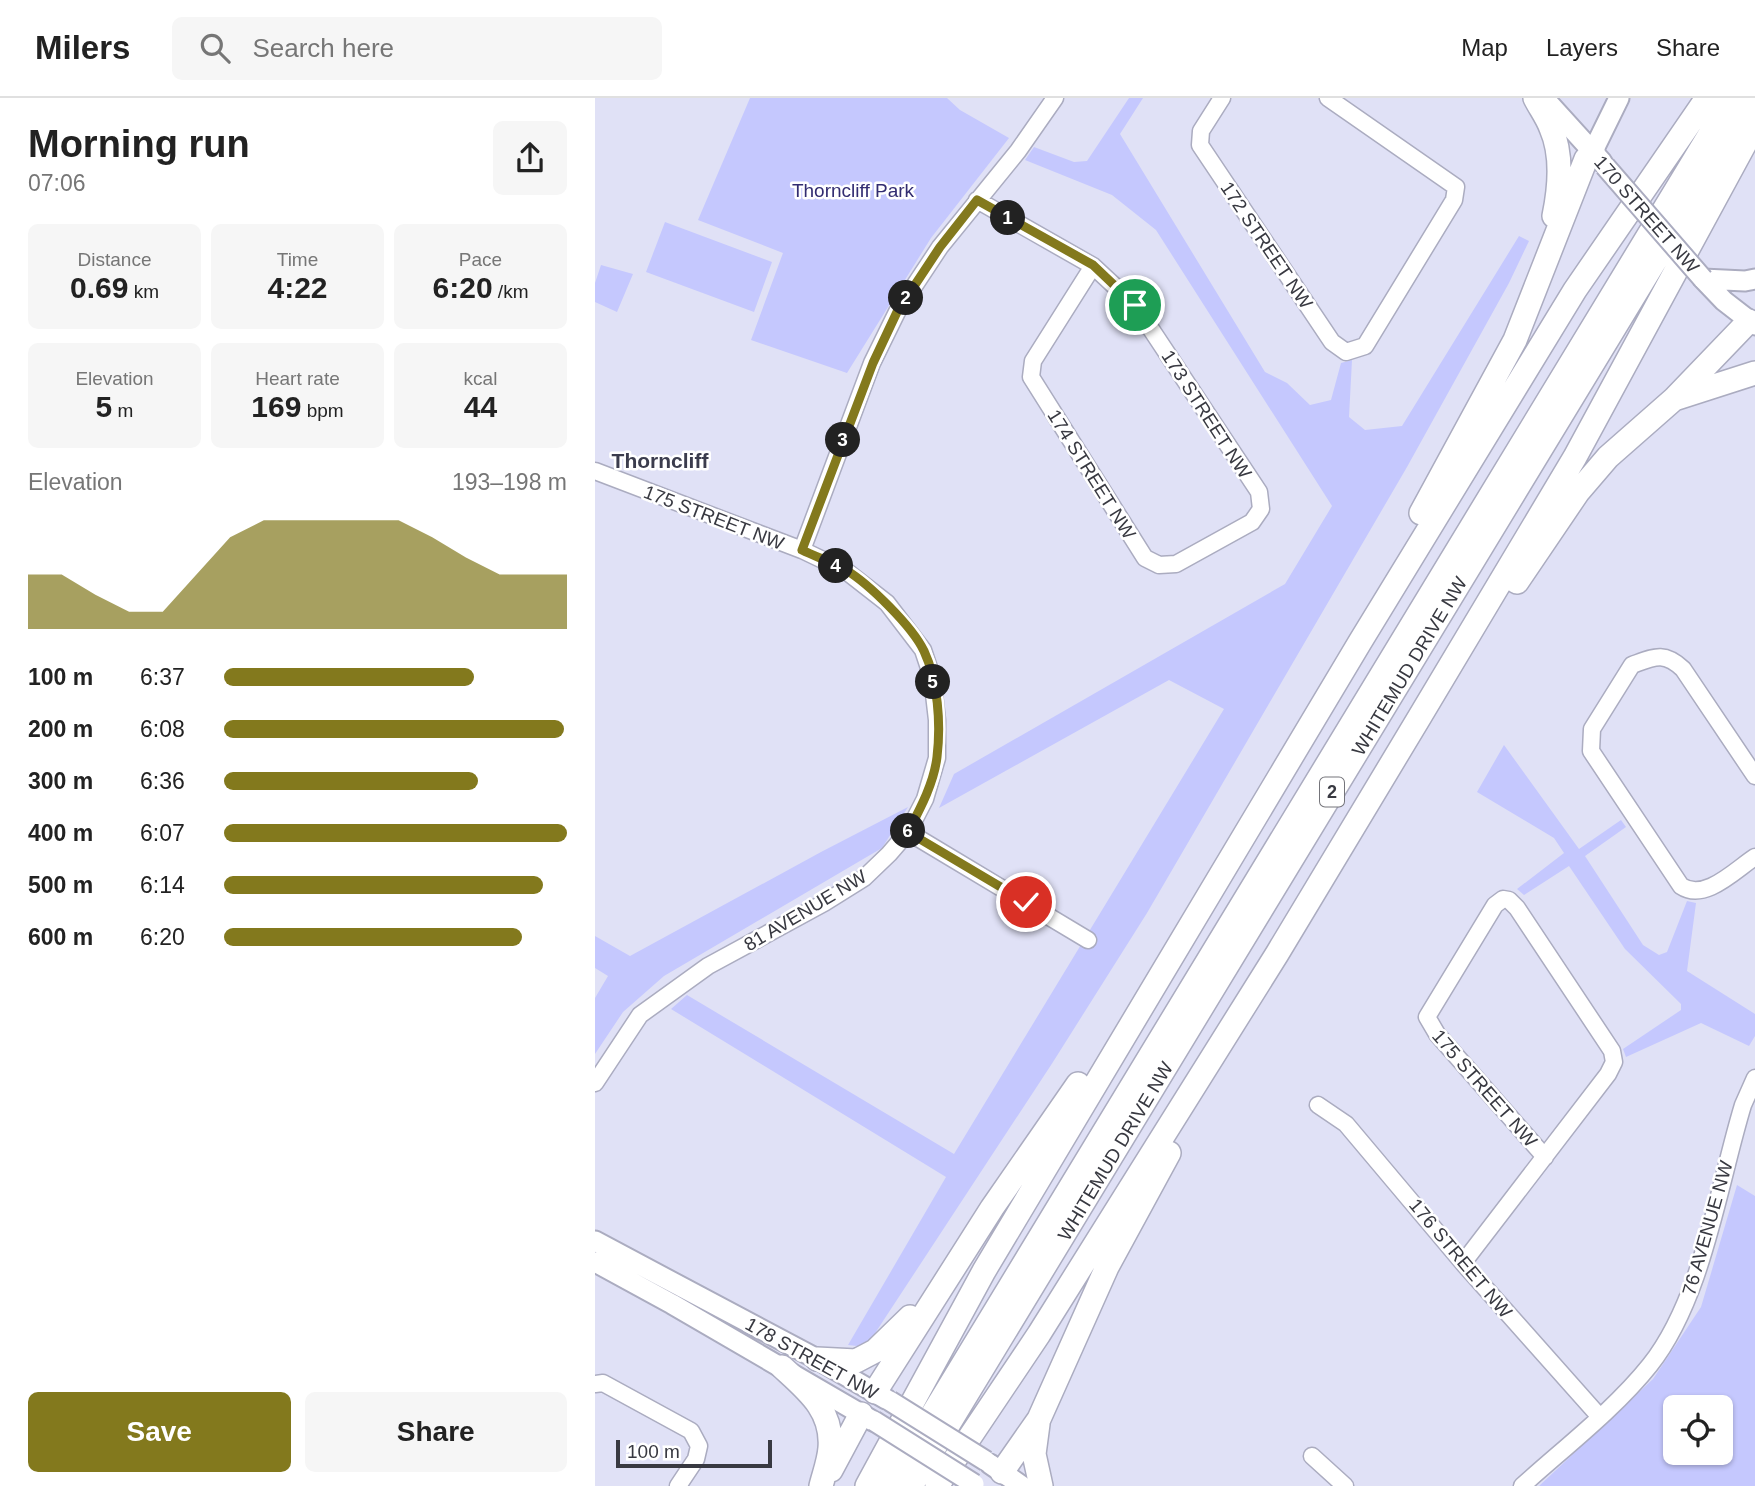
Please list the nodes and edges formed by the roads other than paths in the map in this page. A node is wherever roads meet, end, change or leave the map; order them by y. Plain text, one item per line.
1 (1055, 98) edge
2 (1222, 98) edge
3 (1328, 98) edge
4 (1535, 98) edge
5 (1544, 98) edge
6 (1619, 98) edge
7 (1707, 98) edge
8 (1731, 98) edge
9 (1754, 98) edge
10 (1755, 125) edge
11 (1599, 158) junction
12 (977, 200) junction
13 (1093, 265) junction
14 (1541, 270) junction
15 (1703, 279) junction
16 (1755, 279) edge
17 (1753, 319) edge
18 (1755, 373) edge
19 (1674, 398) junction
20 (595, 471) edge
21 (802, 550) junction
22 (1159, 565) joint
23 (1360, 642) junction
24 (923, 650) joint
25 (1419, 718) junction
26 (1755, 776) edge
27 (908, 832) junction
28 (1755, 858) edge
29 (1220, 876) junction
30 (1088, 940) dead end
31 (1277, 954) junction
32 (1755, 1078) edge
33 (595, 1083) edge
34 (1318, 1105) dead end
35 (1545, 1157) junction
36 (595, 1241) edge
37 (960, 1258) junction
38 (595, 1262) edge
39 (1464, 1263) junction
40 (817, 1359) junction
41 (782, 1367) junction
42 (599, 1383) edge
43 (883, 1397) junction
44 (1599, 1416) junction
45 (867, 1418) junction
46 (1039, 1419) junction
47 (1312, 1456) dead end
48 (994, 1473) edge
49 (975, 1485) edge
50 (678, 1486) edge
51 (823, 1486) edge
52 (867, 1486) edge
53 (889, 1486) edge
54 (911, 1486) edge
55 (937, 1486) edge
56 (1022, 1486) edge
57 (1041, 1486) edge
58 (1345, 1486) edge
59 (1522, 1486) edge

1 - 12 street
2 - 3 street, 172 STREET NW
4 - 14 highway
5 - 11 main road, 170 STREET NW
6 - 11 main road
7 - 23 highway
8 - 53 highway, WHITEMUD DRIVE NW / 2
9 - 54 highway, WHITEMUD DRIVE NW / 2
10 - 25 highway
11 - 14 highway
11 - 15 main road, 170 STREET NW, bridge
12 - 13 street, 173 STREET NW
12 - 21 street
13 - 22 street, 174 STREET NW
13 - 22 street, 173 STREET NW
14 - 23 highway
15 - 16 main road
15 - 17 main road, 170 STREET NW
17 - 19 highway
18 - 19 highway
19 - 25 highway
20 - 21 street, 175 STREET NW
21 - 24 street, 175 STREET NW
23 - 29 highway
24 - 27 street, 81 AVENUE NW
25 - 31 highway
26 - 28 street
27 - 30 street
27 - 33 street, 81 AVENUE NW
29 - 37 highway
29 - 52 highway
31 - 46 highway
31 - 55 highway
32 - 44 street, 76 AVENUE NW
34 - 39 street, 176 STREET NW
35 - 35 street, 175 STREET NW
35 - 39 street
36 - 40 main road, 178 STREET NW
37 - 40 highway
37 - 43 highway
38 - 41 main road, 178 STREET NW
39 - 44 street, 176 STREET NW
40 - 43 main road, 178 STREET NW
41 - 45 main road, 178 STREET NW
41 - 51 highway
42 - 50 street
43 - 45 main road
43 - 48 main road, 178 STREET NW, bridge
44 - 59 street, 76 AVENUE NW
45 - 49 main road, 178 STREET NW, bridge
45 - 51 highway
46 - 48 highway
46 - 57 highway
47 - 58 street
48 - 56 main road, 178 STREET NW

